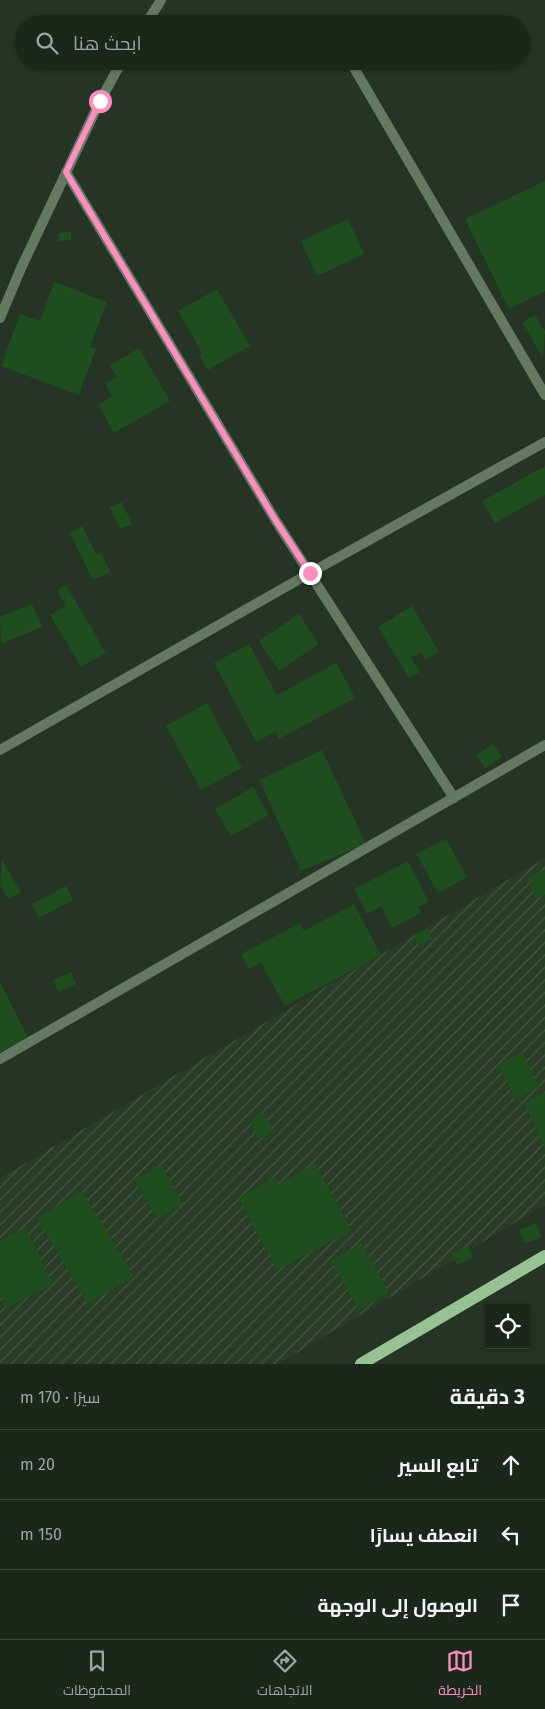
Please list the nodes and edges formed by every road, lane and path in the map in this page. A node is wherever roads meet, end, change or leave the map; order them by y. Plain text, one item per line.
1 (161, 0) edge
2 (152, 15) edge
3 (117, 70) edge
4 (355, 70) edge
5 (66, 172) junction
6 (0, 318) edge
7 (545, 394) edge
8 (545, 442) edge
9 (310, 573) junction
10 (545, 745) edge
11 (0, 750) edge
12 (454, 798) junction
13 (0, 1059) edge
14 (545, 1256) edge
15 (361, 1364) edge

1 - 2 street
3 - 5 street
4 - 7 street
5 - 6 street
5 - 9 street
8 - 9 street
9 - 11 street
9 - 12 street
10 - 12 street
12 - 13 street
14 - 15 main road

